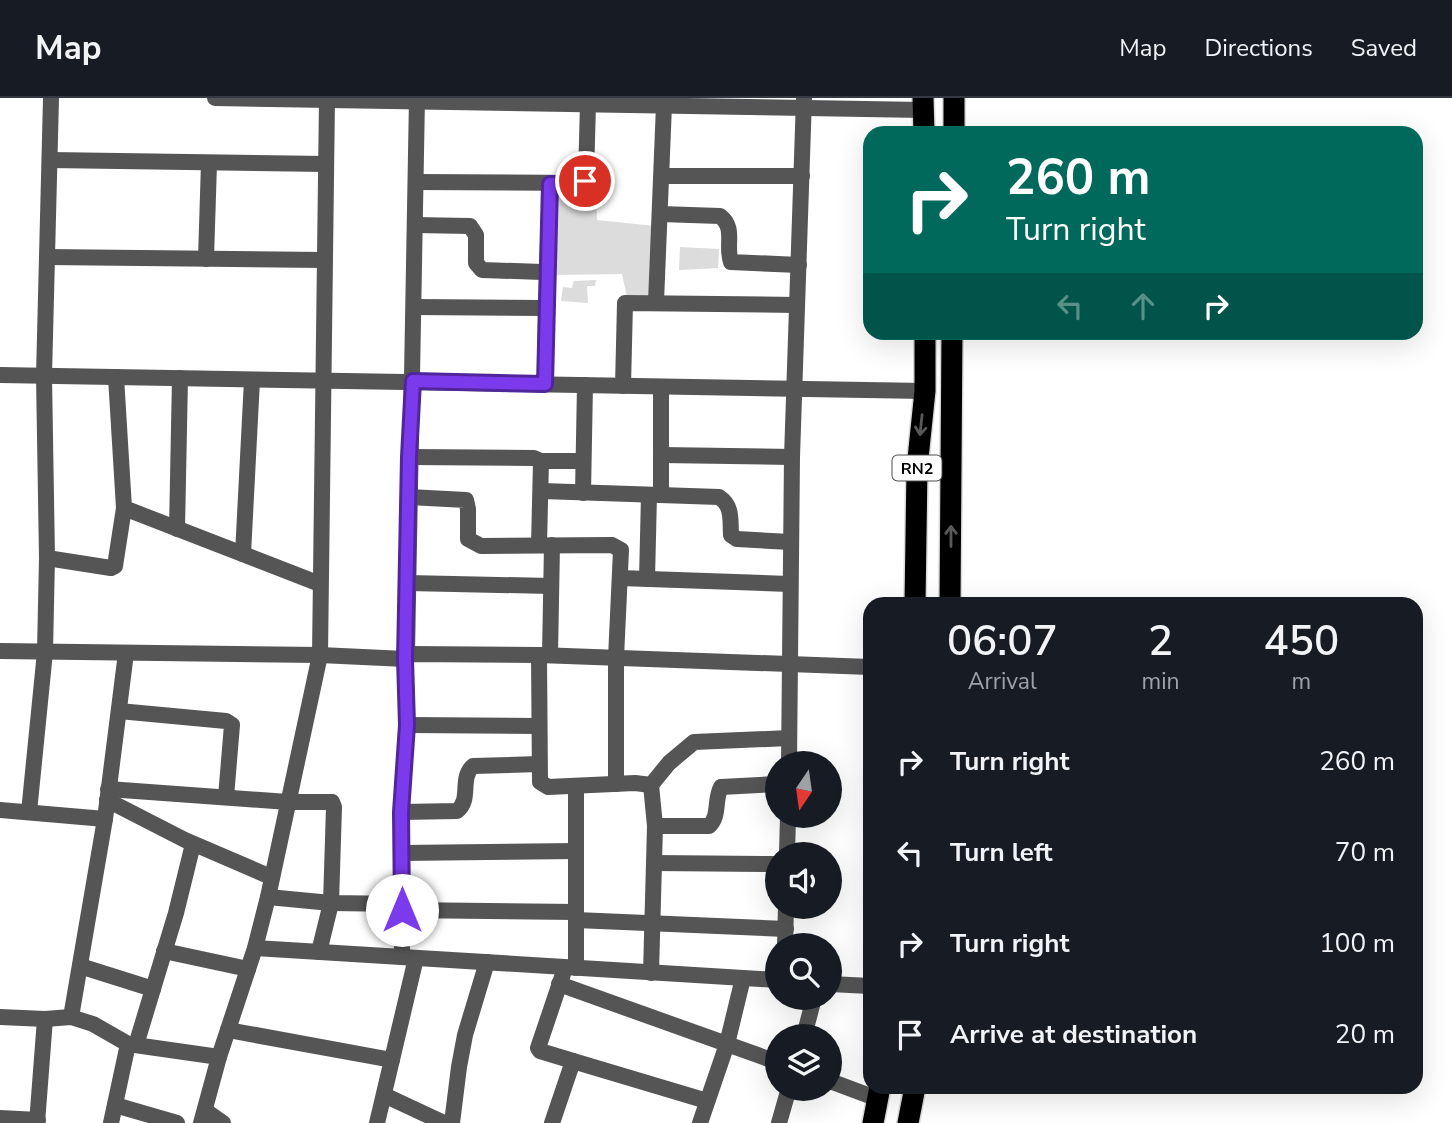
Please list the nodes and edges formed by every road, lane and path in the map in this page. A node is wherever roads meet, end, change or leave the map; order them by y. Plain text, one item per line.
1 (51, 98) edge
2 (215, 98) edge
3 (954, 98) edge
4 (327, 99) edge
5 (417, 100) edge
6 (552, 101) edge
7 (633, 101) edge
8 (805, 103) edge
9 (588, 104) junction
10 (923, 104) edge
11 (664, 105) junction
12 (923, 126) edge
13 (954, 126) edge
14 (50, 160) junction
15 (209, 163) junction
16 (326, 164) junction
17 (662, 176) junction
18 (802, 176) junction
19 (416, 182) junction
20 (550, 184) junction
21 (660, 214) junction
22 (415, 225) junction
23 (47, 257) junction
24 (206, 259) junction
25 (324, 260) junction
26 (799, 265) junction
27 (547, 275) junction
28 (656, 302) junction
29 (797, 304) junction
30 (414, 307) junction
31 (546, 312) junction
32 (925, 340) edge
33 (952, 340) edge
34 (0, 375) edge
35 (44, 376) junction
36 (116, 377) junction
37 (180, 378) junction
38 (252, 380) junction
39 (323, 381) junction
40 (413, 381) junction
41 (545, 384) junction
42 (585, 386) junction
43 (623, 386) junction
44 (661, 387) junction
45 (794, 389) junction
46 (925, 391) junction
47 (661, 454) junction
48 (409, 457) junction
49 (792, 457) junction
50 (541, 461) junction
51 (583, 461) junction
52 (542, 491) junction
53 (583, 493) junction
54 (655, 495) junction
55 (409, 497) junction
56 (124, 508) junction
57 (177, 529) junction
58 (790, 542) junction
59 (546, 545) junction
60 (243, 554) junction
61 (47, 558) junction
62 (620, 578) junction
63 (647, 579) junction
64 (408, 583) junction
65 (320, 584) junction
66 (789, 584) junction
67 (551, 586) junction
68 (915, 597) edge
69 (950, 597) edge
70 (0, 651) edge
71 (46, 652) junction
72 (126, 653) junction
73 (320, 655) junction
74 (544, 655) junction
75 (406, 656) junction
76 (616, 658) junction
77 (790, 664) junction
78 (863, 667) edge
79 (119, 711) junction
80 (407, 725) junction
81 (539, 726) junction
82 (789, 738) junction
83 (789, 751) edge
84 (539, 764) junction
85 (616, 784) junction
86 (652, 785) junction
87 (765, 785) edge
88 (576, 786) junction
89 (108, 794) junction
90 (226, 797) junction
91 (288, 802) junction
92 (0, 810) edge
93 (29, 812) junction
94 (401, 812) junction
95 (105, 819) junction
96 (655, 825) junction
97 (193, 844) junction
98 (576, 851) junction
99 (401, 853) junction
100 (654, 863) junction
101 (765, 864) edge
102 (271, 877) junction
103 (268, 897) junction
104 (331, 903) junction
105 (402, 907) junction
106 (576, 916) junction
107 (652, 922) junction
108 (765, 935) edge
109 (255, 948) junction
110 (164, 951) junction
111 (319, 952) junction
112 (409, 957) junction
113 (487, 962) junction
114 (80, 966) junction
115 (571, 968) junction
116 (248, 969) junction
117 (651, 972) junction
118 (743, 978) junction
119 (765, 980) edge
120 (559, 984) junction
121 (842, 985) edge
122 (863, 986) edge
123 (153, 989) junction
124 (0, 1017) edge
125 (71, 1017) junction
126 (46, 1019) junction
127 (228, 1030) junction
128 (132, 1044) junction
129 (727, 1044) junction
130 (219, 1057) junction
131 (765, 1058) edge
132 (392, 1060) junction
133 (573, 1061) junction
134 (842, 1084) edge
135 (863, 1089) edge
136 (879, 1094) edge
137 (914, 1094) edge
138 (383, 1095) junction
139 (707, 1101) junction
140 (785, 1101) edge
141 (115, 1105) junction
142 (204, 1117) edge
143 (0, 1118) edge
144 (37, 1121) edge
145 (111, 1123) edge
146 (177, 1123) edge
147 (223, 1123) edge
148 (377, 1123) edge
149 (444, 1123) edge
150 (452, 1123) edge
151 (552, 1123) edge
152 (700, 1123) edge
153 (779, 1123) edge
154 (873, 1123) edge
155 (908, 1123) edge

1 - 14 street
2 - 4 street
3 - 13 highway
4 - 5 street
4 - 16 street
5 - 6 street
5 - 19 street
6 - 9 street
7 - 9 street
7 - 11 street
8 - 10 street
8 - 11 street
8 - 18 street
9 - 20 street
10 - 12 highway
11 - 17 street
14 - 15 street
14 - 23 street
15 - 16 street
15 - 24 street
16 - 25 street
17 - 18 street
17 - 21 street
18 - 26 street
19 - 20 street
19 - 22 street
20 - 27 street
21 - 26 street
21 - 28 street
22 - 27 street
22 - 30 street
23 - 24 street
23 - 35 street
24 - 25 street
25 - 39 street
26 - 29 street
27 - 31 street
28 - 29 street
28 - 43 street
29 - 45 street
30 - 31 street
30 - 40 street
31 - 41 street
32 - 46 highway, RN2
69 -> 33 highway, RN2
34 - 35 street
35 - 36 street
35 - 61 street
36 - 37 street
36 - 56 street
37 - 38 street
37 - 57 street
38 - 39 street
38 - 60 street
39 - 40 street
39 - 65 street
40 - 41 street
40 - 48 street
41 - 42 street
42 - 43 street
42 - 51 street
43 - 44 street
44 - 45 street
44 - 47 street
45 - 46 street
45 - 49 street
46 -> 68 highway, RN2
47 - 49 street
47 - 54 street
48 - 50 street
48 - 55 street
49 - 58 street
50 - 51 street
50 - 52 street
51 - 53 street
52 - 53 street
52 - 59 street
53 - 54 street
54 - 58 street
54 - 63 street
55 - 59 street
55 - 64 street
56 - 57 street
56 - 61 street
57 - 60 street
58 - 66 street
59 - 62 street
59 - 67 street
60 - 65 street
61 - 71 street
62 - 63 street
62 - 76 street
63 - 66 street
64 - 67 street
64 - 75 street
65 - 73 street
66 - 77 street
67 - 74 street
70 - 71 street
71 - 72 street
71 - 93 street
72 - 73 street
72 - 79 street
73 - 75 street
73 - 91 street
74 - 75 street
74 - 76 street
74 - 81 street
75 - 80 street
76 - 77 street
76 - 85 street
77 - 78 street
77 - 82 street
79 - 89 street
79 - 90 street
80 - 81 street
80 - 94 street
81 - 84 street
82 - 83 street
82 - 86 street
84 - 88 street
84 - 94 street
85 - 86 street
85 - 88 street
86 - 96 street
87 - 96 street
88 - 98 street
89 - 90 street
89 - 95 street
89 - 97 street
90 - 91 street
91 - 102 street
91 - 104 street
92 - 93 street
93 - 95 street
94 - 99 street
95 - 114 street
96 - 100 street
97 - 102 street
97 - 110 street
98 - 99 street
98 - 106 street
99 - 105 street
100 - 101 street
100 - 107 street
102 - 103 street
103 - 104 street
103 - 109 street
104 - 105 street
104 - 111 street
105 - 106 street
105 - 112 street
106 - 107 street
106 - 115 street
107 - 108 street
107 - 117 street
109 - 111 street
109 - 116 street
110 - 116 street
110 - 123 street
111 - 112 street
112 - 113 street
112 - 132 street
113 - 115 street
113 - 150 street
114 - 123 street
114 - 125 street
115 - 117 street
115 - 120 street
116 - 127 street
117 - 118 street
118 - 119 street
118 - 129 street
120 - 129 street
120 - 133 street
121 - 122 street
123 - 128 street
124 - 126 street
125 - 126 street
125 - 128 street
126 - 144 street
127 - 130 street
127 - 132 street
128 - 130 street
128 - 141 street
129 - 131 street
129 - 139 street
130 - 142 street
132 - 138 street
133 - 139 street
133 - 151 street
134 - 135 street
136 - 154 highway
137 - 155 highway
138 - 148 street
138 - 149 street
139 - 152 street
140 - 153 street
141 - 145 street
141 - 146 street
142 - 147 street
143 - 144 street

